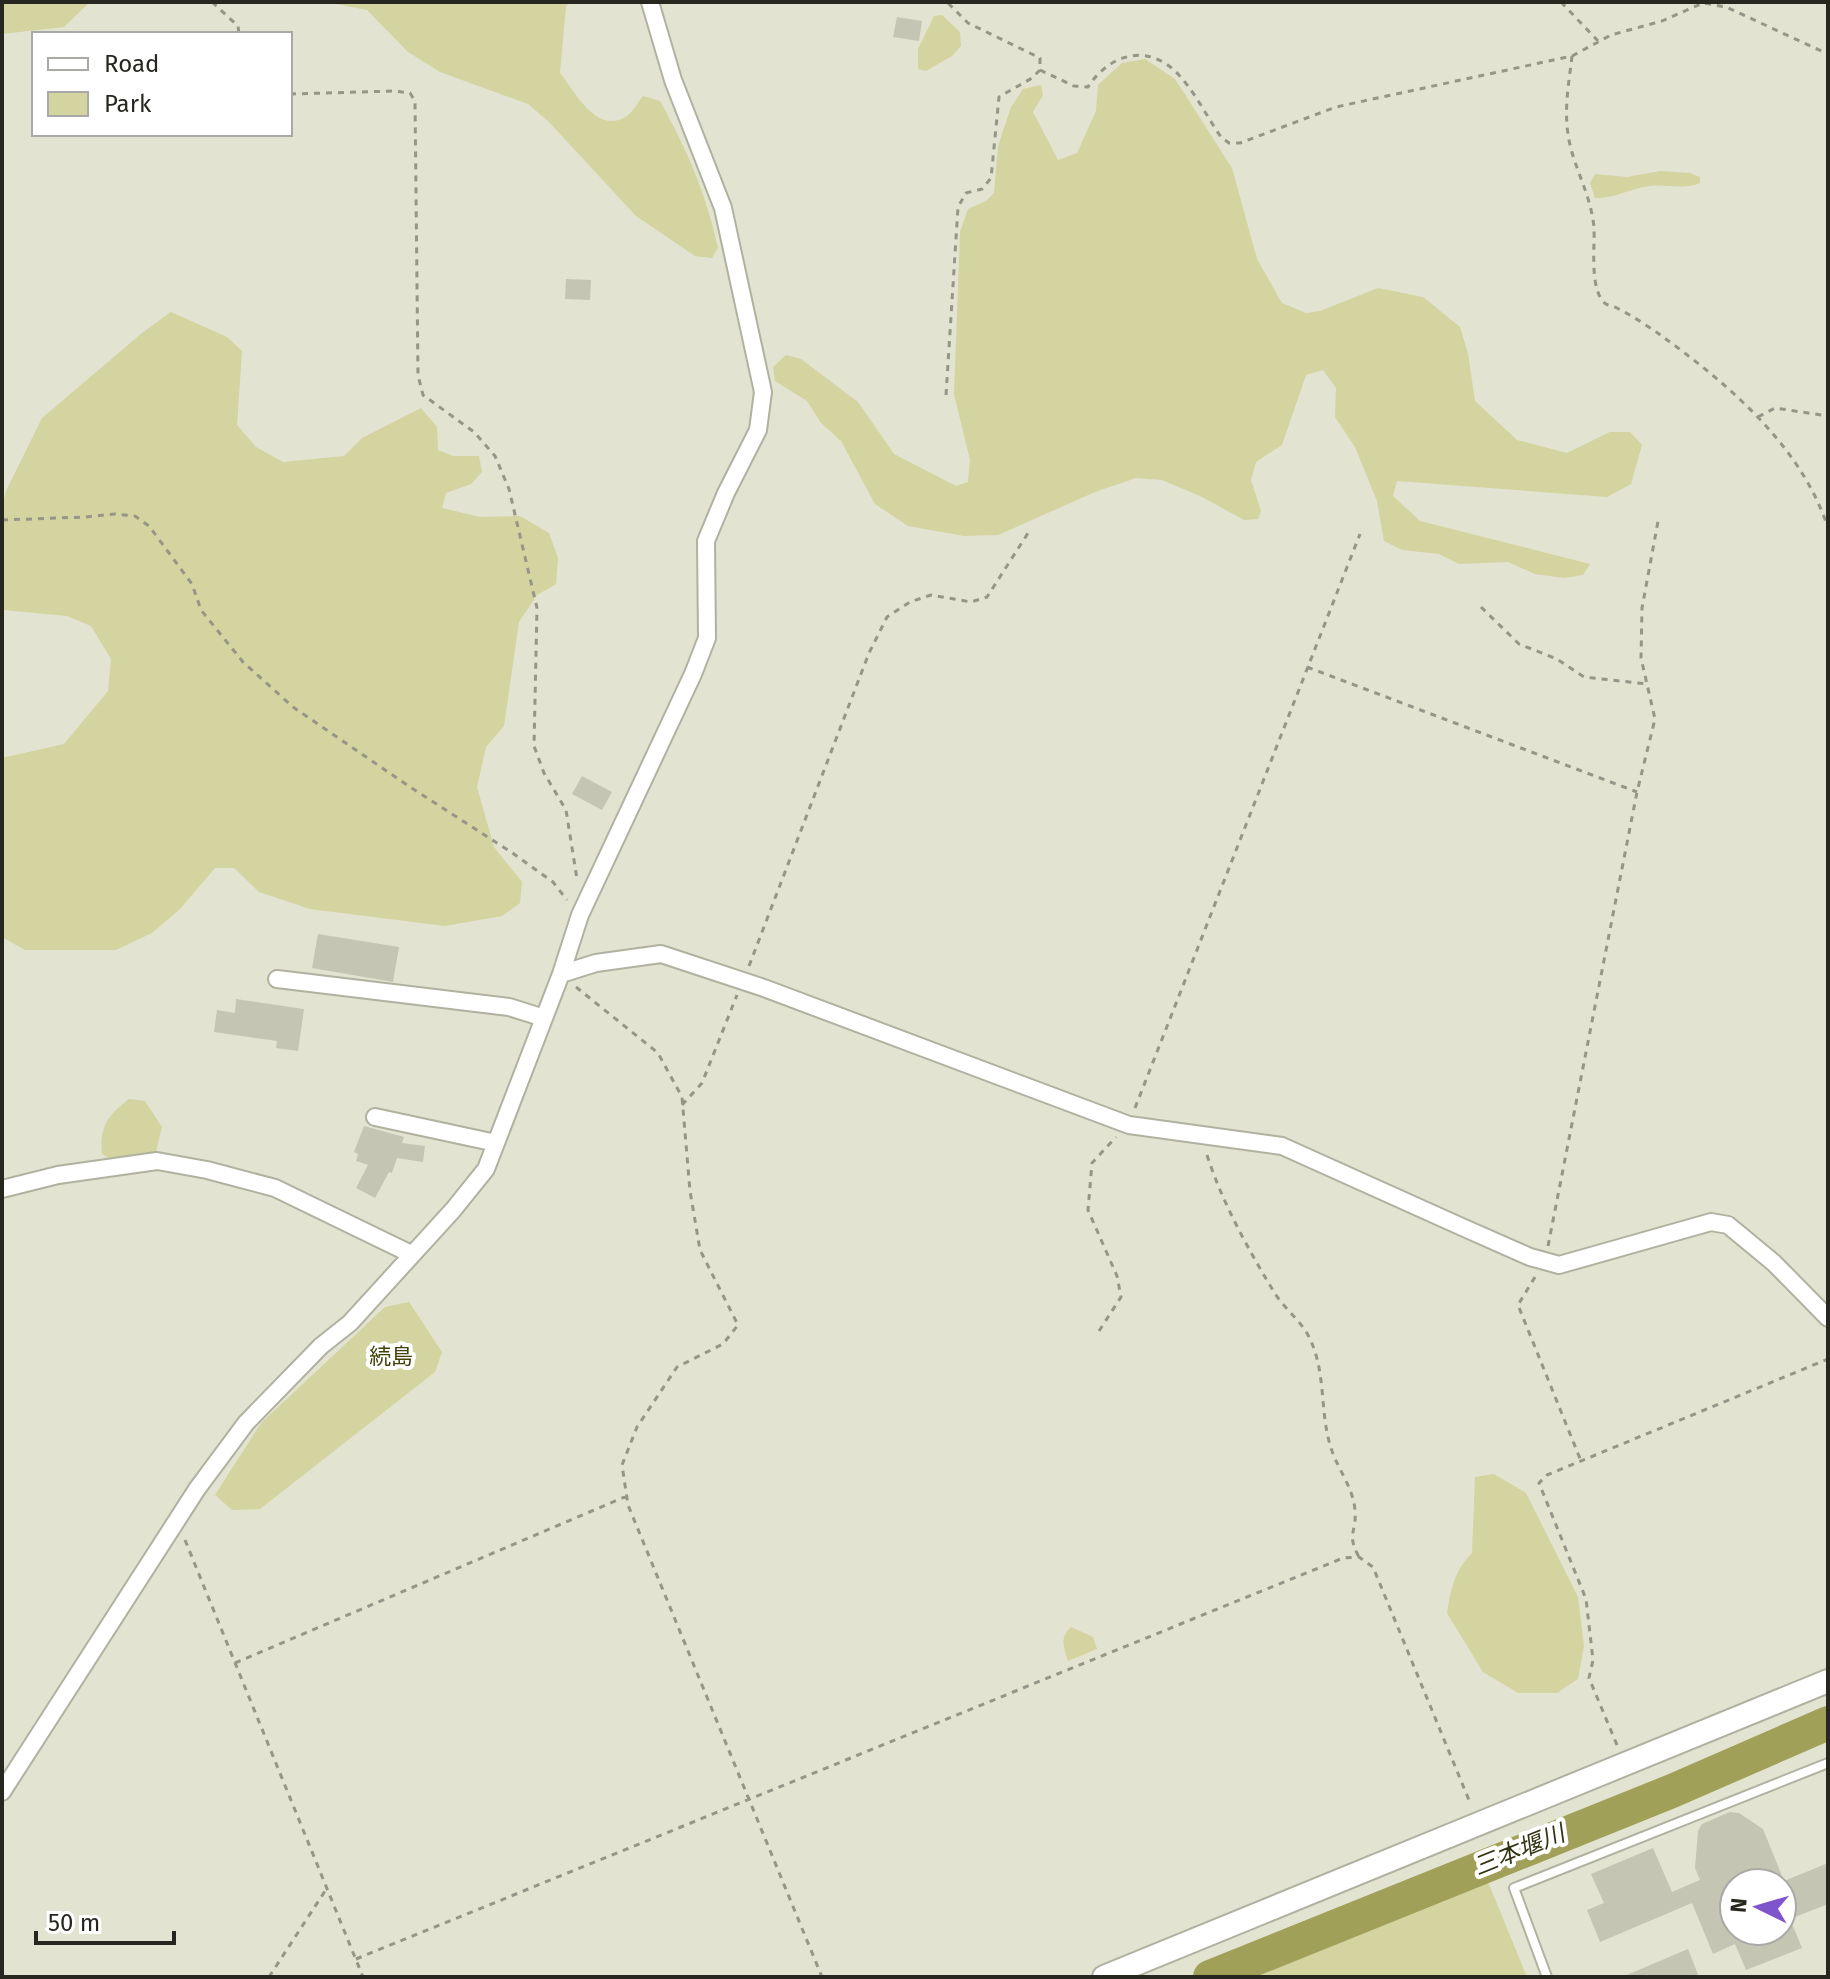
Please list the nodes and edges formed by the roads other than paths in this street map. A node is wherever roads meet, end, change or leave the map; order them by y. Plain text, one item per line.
1 (650, 2) edge
2 (561, 974) junction
3 (277, 979) dead end
4 (544, 1018) junction
5 (375, 1117) dead end
6 (496, 1143) junction
7 (2, 1189) edge
8 (411, 1254) junction
9 (1828, 1318) edge
10 (1828, 1681) edge
11 (1828, 1763) edge
12 (2, 1792) edge
13 (1104, 1977) edge
14 (1547, 1977) edge

1 - 2 street
2 - 4 street
2 - 9 street
3 - 4 street
4 - 6 street
5 - 6 street
6 - 8 street
7 - 8 street
8 - 12 street
10 - 13 street
11 - 14 lane

